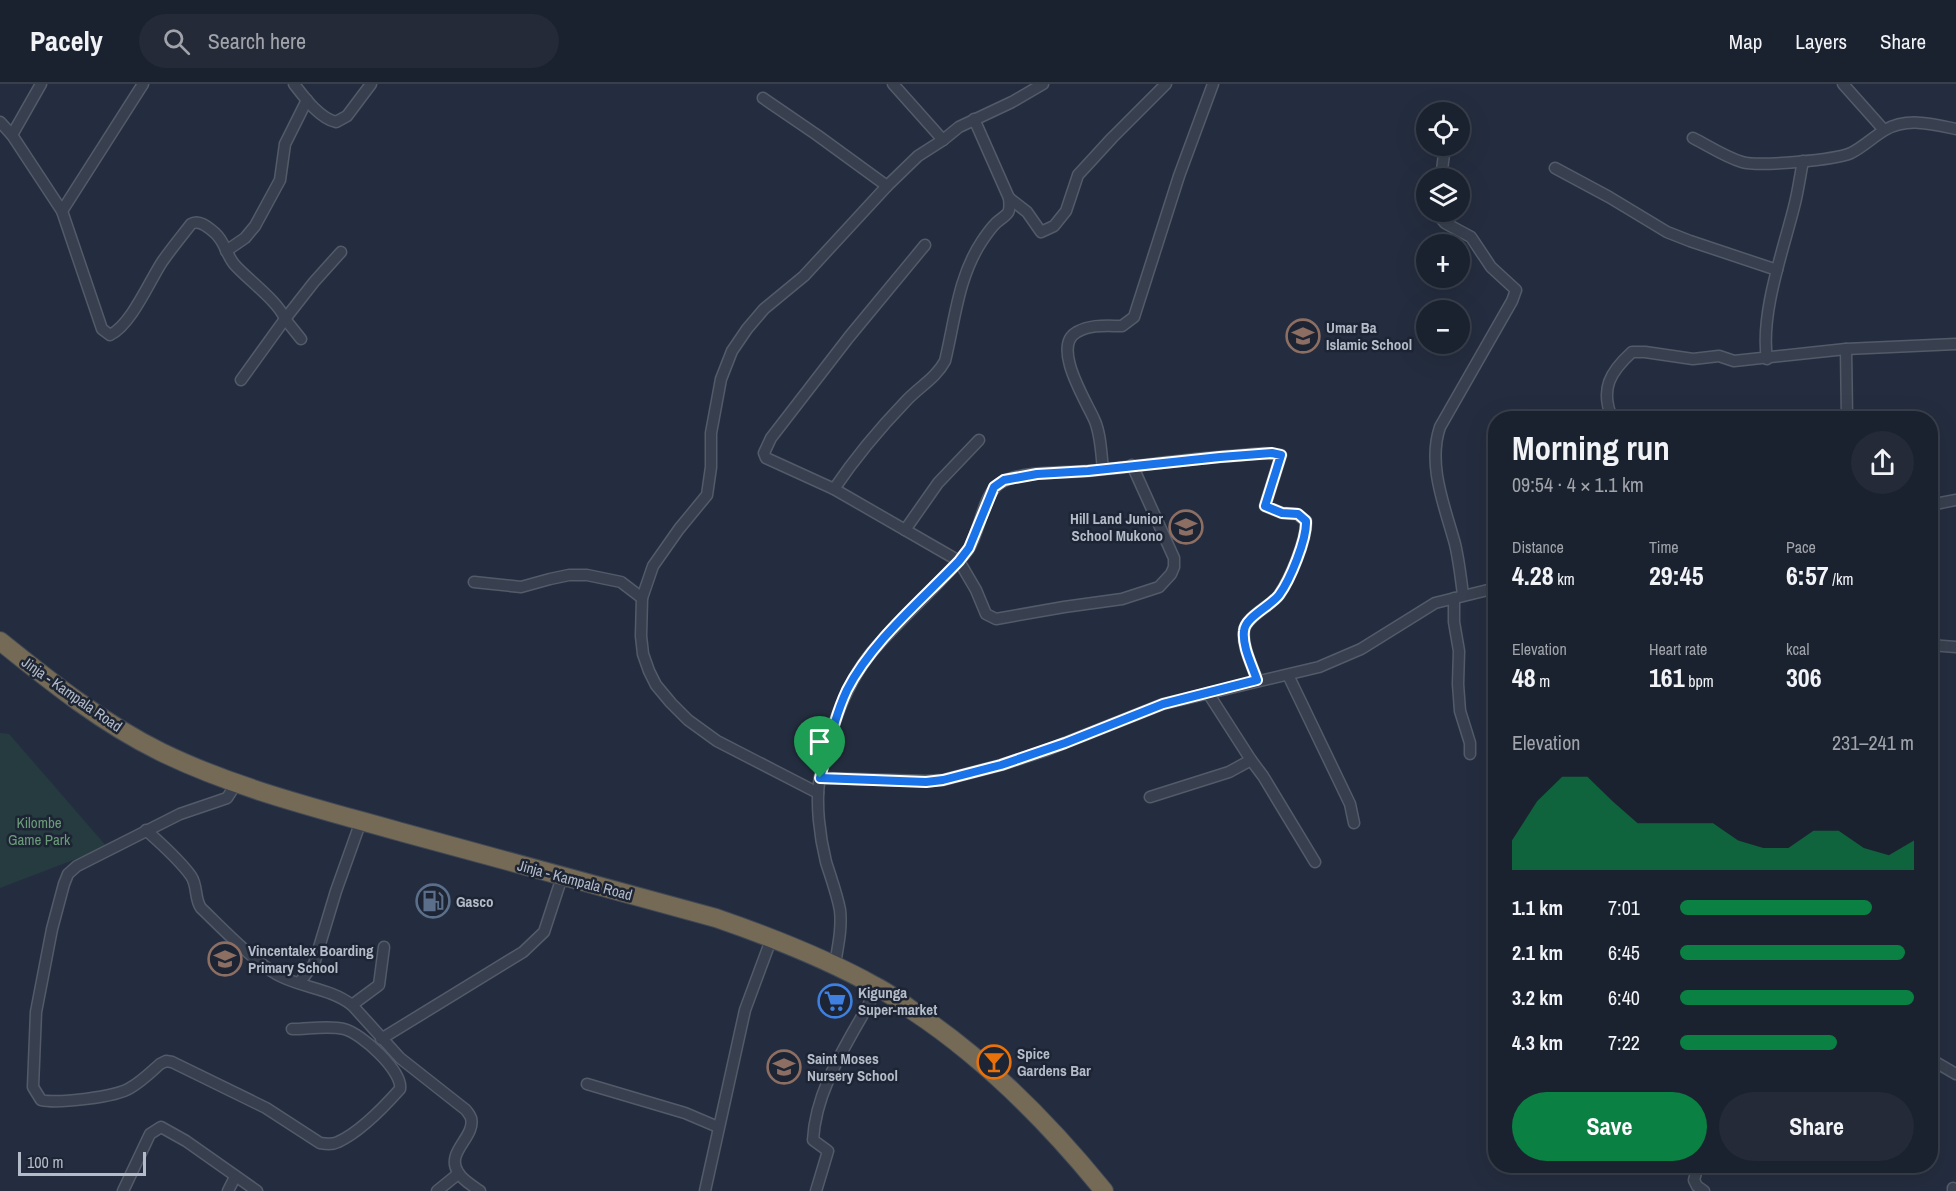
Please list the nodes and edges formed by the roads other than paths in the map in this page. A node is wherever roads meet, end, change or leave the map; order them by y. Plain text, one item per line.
1 (41, 84) edge
2 (143, 84) edge
3 (294, 84) edge
4 (371, 84) edge
5 (893, 84) edge
6 (1043, 84) edge
7 (1166, 84) edge
8 (1213, 84) edge
9 (1843, 84) edge
10 (763, 98) dead end
11 (307, 100) junction
12 (974, 119) junction
13 (0, 122) edge
14 (1956, 129) edge
15 (1884, 130) junction
16 (12, 135) junction
17 (1693, 138) dead end
18 (943, 140) junction
19 (1803, 161) junction
20 (1555, 168) dead end
21 (887, 186) junction
22 (1009, 198) junction
23 (62, 211) junction
24 (1443, 222) edge
25 (925, 245) dead end
26 (226, 251) junction
27 (341, 252) dead end
28 (1777, 270) junction
29 (285, 319) junction
30 (301, 339) dead end
31 (1956, 344) edge
32 (1846, 349) junction
33 (1767, 359) junction
34 (241, 380) dead end
35 (1610, 411) edge
36 (1847, 411) edge
37 (979, 440) dead end
38 (1132, 465) junction
39 (1103, 469) junction
40 (834, 489) junction
41 (1956, 500) edge
42 (1938, 503) edge
43 (905, 530) junction
44 (959, 561) junction
45 (474, 582) dead end
46 (1488, 590) edge
47 (1459, 597) junction
48 (642, 598) junction
49 (0, 642) edge
50 (1938, 646) edge
51 (1956, 647) edge
52 (1288, 675) junction
53 (1257, 680) junction
54 (1208, 693) junction
55 (1470, 754) dead end
56 (1251, 760) junction
57 (820, 778) junction
58 (236, 784) junction
59 (818, 793) junction
60 (1150, 797) dead end
61 (362, 821) junction
62 (1354, 823) dead end
63 (146, 830) junction
64 (1315, 862) dead end
65 (562, 877) junction
66 (772, 937) junction
67 (384, 947) dead end
68 (835, 964) junction
69 (299, 983) junction
70 (878, 987) junction
71 (352, 1005) junction
72 (292, 1029) dead end
73 (381, 1039) junction
74 (1938, 1064) edge
75 (1956, 1074) edge
76 (587, 1084) dead end
77 (718, 1128) junction
78 (1696, 1173) edge
79 (458, 1174) junction
80 (235, 1177) junction
81 (123, 1191) edge
82 (228, 1191) edge
83 (257, 1191) edge
84 (437, 1191) edge
85 (480, 1191) edge
86 (705, 1191) edge
87 (816, 1191) edge
88 (1104, 1191) edge
89 (1704, 1191) edge

1 - 16 street
2 - 23 street
3 - 11 street
4 - 11 street
5 - 18 street
6 - 12 street
7 - 22 street
8 - 39 street
9 - 15 street
10 - 21 street
11 - 26 street
12 - 18 street
12 - 22 street
13 - 16 street
14 - 15 street
15 - 19 street
16 - 23 street
17 - 19 street
18 - 21 street
19 - 28 street
20 - 28 street
21 - 48 street
22 - 40 street
23 - 26 street
24 - 47 street
25 - 40 street
26 - 29 street
27 - 29 street
28 - 33 street
29 - 30 street
29 - 34 street
31 - 32 street
32 - 33 street
32 - 36 street
33 - 35 street
37 - 43 street
38 - 39 street
38 - 44 street
38 - 53 street
39 - 44 street
40 - 43 street
41 - 42 street
43 - 44 street
44 - 57 street
45 - 48 street
46 - 47 street
47 - 52 street
47 - 55 street
48 - 59 street
49 - 58 highway, Jinja - Kampala Road
50 - 51 street
52 - 53 street
52 - 62 street
53 - 54 street
54 - 56 street
54 - 57 street
56 - 60 street
56 - 64 street
57 - 59 street
58 - 61 highway, Jinja - Kampala Road
58 - 63 street
59 - 68 street
61 - 65 highway, Jinja - Kampala Road
61 - 69 street
63 - 69 street
63 - 72 street
65 - 66 highway, Jinja - Kampala Road
65 - 73 street
66 - 68 highway, Jinja - Kampala Road
66 - 77 street
67 - 71 street
68 - 70 highway, Jinja - Kampala Road
69 - 71 street
70 - 87 street
70 - 88 highway, Jinja - Kampala Road
71 - 73 street
73 - 79 street
74 - 75 street
76 - 77 street
77 - 86 street
78 - 89 street
79 - 84 street
79 - 85 street
80 - 81 street
80 - 82 street
80 - 83 street

